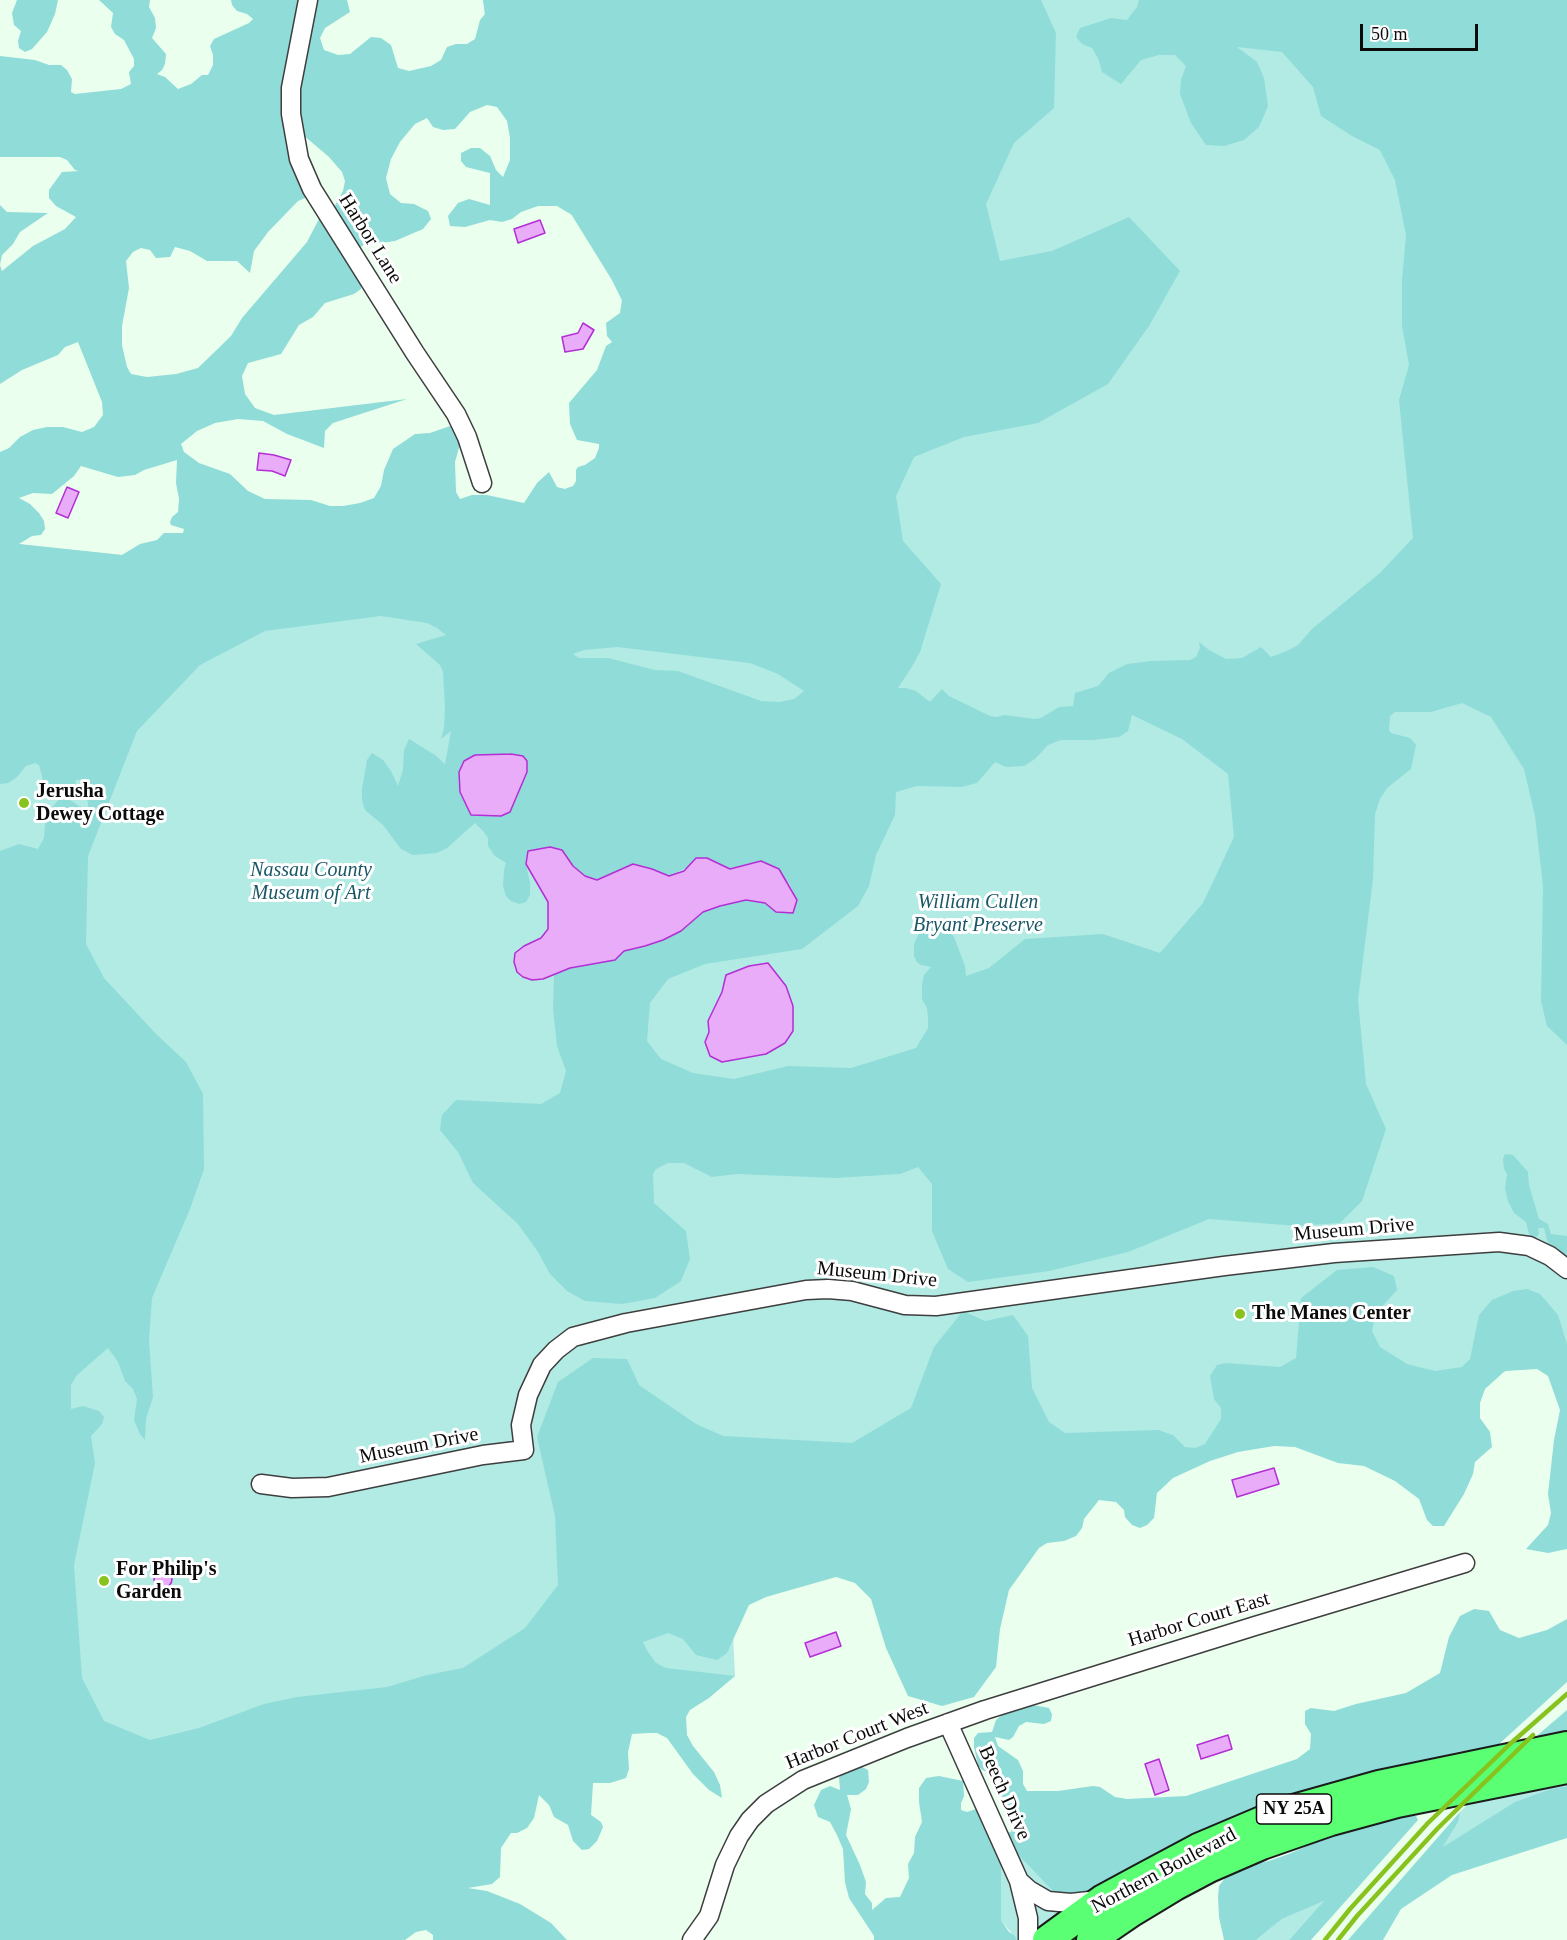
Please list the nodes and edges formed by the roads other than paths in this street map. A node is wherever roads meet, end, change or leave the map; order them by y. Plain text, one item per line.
1 (308, 0) edge
2 (482, 483) dead end
3 (1567, 1269) edge
4 (261, 1484) dead end
5 (1465, 1563) dead end
6 (948, 1723) junction
7 (1567, 1746) edge
8 (1567, 1769) edge
9 (1019, 1881) junction
10 (1103, 1899) junction
11 (692, 1940) edge
12 (1028, 1940) edge
13 (1047, 1940) edge
14 (1091, 1940) edge

1 - 2 street, Harbor Lane
3 - 4 street, Museum Drive
5 - 6 street, Harbor Court East
6 - 9 street, Beech Drive
6 - 11 street, Harbor Court West
7 - 10 main road, Northern Boulevard / NY 25A
8 - 14 main road, Northern Boulevard / NY 25A
9 - 10 street
9 - 12 street, Beech Drive
10 - 13 main road, Northern Boulevard / NY 25A

